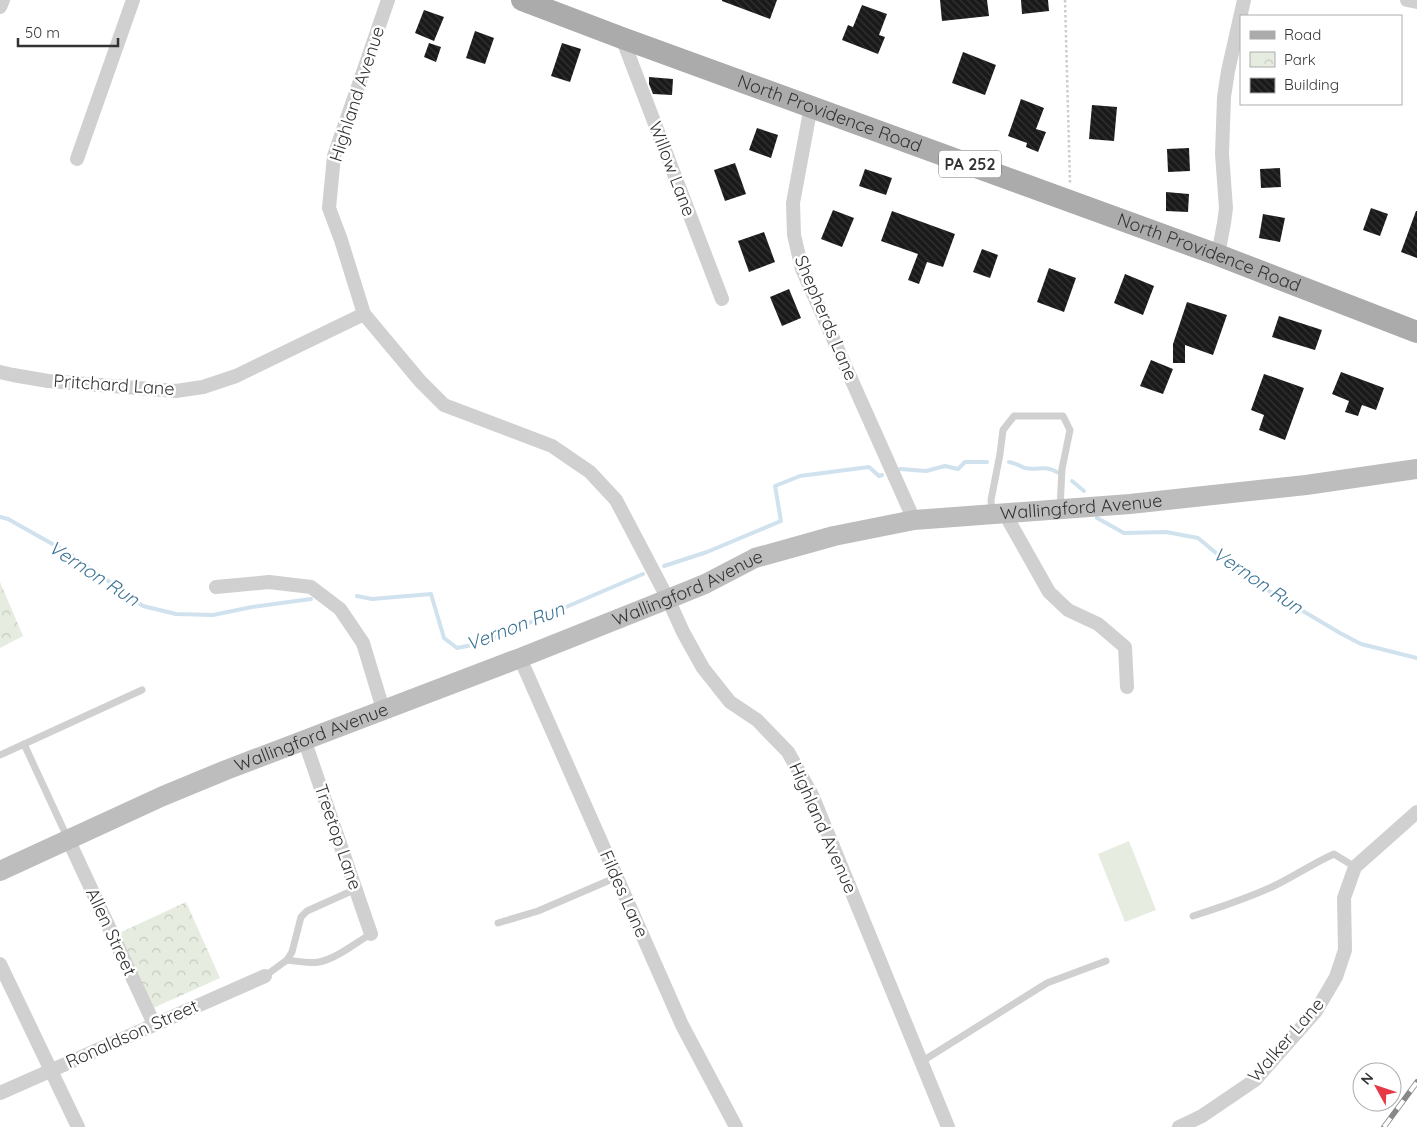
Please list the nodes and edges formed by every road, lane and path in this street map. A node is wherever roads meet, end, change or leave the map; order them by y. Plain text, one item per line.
1 (3, 0) edge
2 (133, 0) edge
3 (388, 0) edge
4 (522, 0) edge
5 (1065, 0) edge
6 (1244, 0) edge
7 (1408, 0) edge
8 (1417, 2) edge
9 (0, 7) edge
10 (1241, 15) edge
11 (1240, 18) edge
12 (622, 38) junction
13 (811, 106) junction
14 (77, 159) dead end
15 (1071, 201) junction
16 (1218, 255) junction
17 (722, 299) dead end
18 (364, 314) junction
19 (1417, 332) edge
20 (0, 372) edge
21 (1417, 469) edge
22 (1060, 509) junction
23 (998, 514) junction
24 (914, 520) junction
25 (216, 587) dead end
26 (668, 599) junction
27 (520, 658) junction
28 (1127, 687) dead end
29 (142, 690) dead end
30 (383, 709) junction
31 (304, 739) junction
32 (24, 744) junction
33 (0, 755) edge
34 (1417, 812) edge
35 (68, 839) junction
36 (1355, 867) junction
37 (0, 871) edge
38 (616, 877) junction
39 (356, 889) junction
40 (1193, 916) dead end
41 (498, 923) dead end
42 (371, 934) joint
43 (287, 960) junction
44 (1106, 961) dead end
45 (0, 964) edge
46 (264, 976) joint
47 (154, 1024) junction
48 (922, 1062) junction
49 (50, 1070) junction
50 (0, 1093) edge
51 (1184, 1124) edge
52 (78, 1127) edge
53 (736, 1127) edge
54 (948, 1127) edge

1 - 9 street
2 - 14 street
3 - 18 street, Highland Avenue
4 - 12 main road, North Providence Road / PA 252
5 - 15 path
6 - 10 street
7 - 8 street
11 - 16 street
12 - 13 main road, North Providence Road / PA 252
12 - 17 street, Willow Lane
13 - 15 main road, North Providence Road / PA 252
13 - 24 street, Shepherds Lane
15 - 16 main road, North Providence Road / PA 252
16 - 19 main road, North Providence Road / PA 252
18 - 20 street, Pritchard Lane
18 - 26 street, Highland Avenue
21 - 22 street, Wallingford Avenue
22 - 23 street, Wallingford Avenue
22 - 23 lane
23 - 24 street, Wallingford Avenue
23 - 28 street
24 - 26 street, Wallingford Avenue
25 - 30 street
26 - 27 street, Wallingford Avenue
26 - 48 street, Highland Avenue
27 - 30 street, Wallingford Avenue
27 - 38 street, Fildes Lane
29 - 32 lane
30 - 31 street, Wallingford Avenue
31 - 35 street, Wallingford Avenue
31 - 39 street, Treetop Lane
32 - 33 lane
32 - 35 lane
34 - 36 street, Walker Lane
35 - 37 street, Wallingford Avenue
35 - 47 street, Allen Street
36 - 40 lane
36 - 51 street, Walker Lane
38 - 41 lane
38 - 53 street, Fildes Lane
39 - 42 street, Treetop Lane
39 - 43 lane
42 - 43 lane
43 - 46 lane
44 - 48 lane
45 - 49 street
46 - 47 street, Ronaldson Street
47 - 49 street, Ronaldson Street
48 - 54 street, Highland Avenue
49 - 50 street, Ronaldson Street
49 - 52 street

